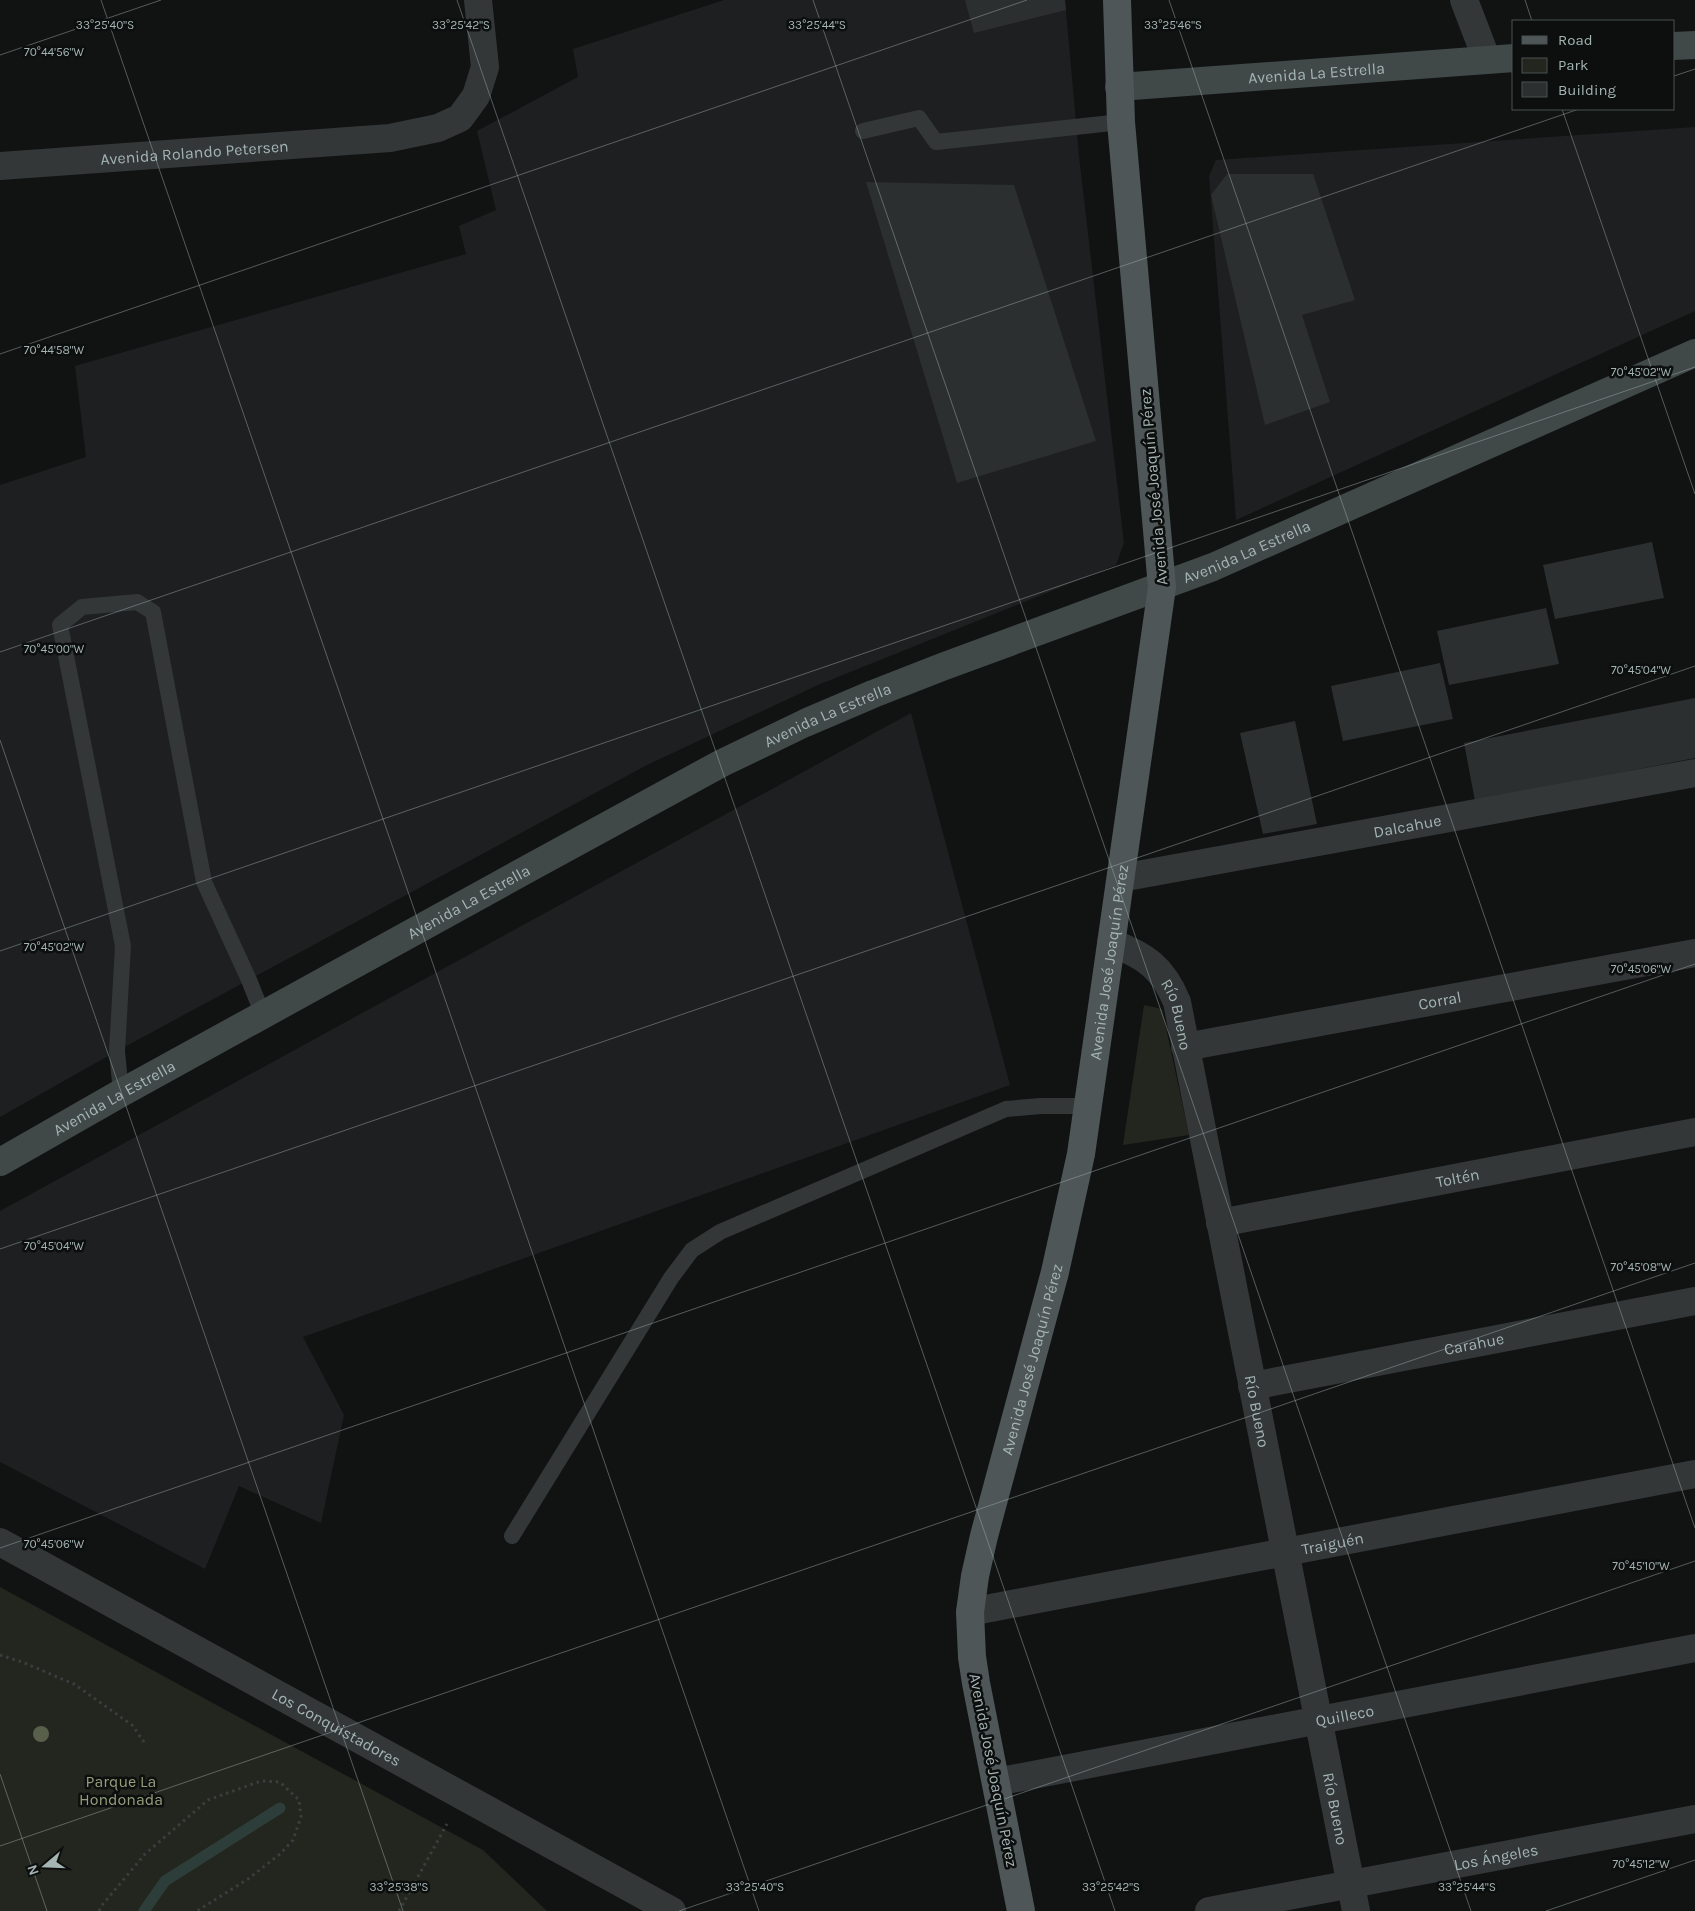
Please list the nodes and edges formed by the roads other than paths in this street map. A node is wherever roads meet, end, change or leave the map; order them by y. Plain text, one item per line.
1 (478, 0) edge
2 (1117, 0) edge
3 (1464, 0) edge
4 (1695, 44) edge
5 (1675, 46) edge
6 (1512, 58) edge
7 (1487, 60) junction
8 (1119, 87) junction
9 (1121, 122) junction
10 (863, 131) dead end
11 (0, 166) edge
12 (1695, 353) edge
13 (1162, 587) junction
14 (1695, 773) edge
15 (1121, 878) junction
16 (1112, 943) junction
17 (1695, 953) edge
18 (263, 1015) junction
19 (1185, 1047) junction
20 (121, 1093) junction
21 (1088, 1106) junction
22 (1695, 1132) edge
23 (0, 1162) edge
24 (1220, 1223) junction
25 (1695, 1301) edge
26 (1252, 1386) junction
27 (1695, 1474) edge
28 (512, 1536) dead end
29 (0, 1542) edge
30 (1285, 1552) junction
31 (970, 1612) junction
32 (1695, 1648) edge
33 (1318, 1720) junction
34 (996, 1782) junction
35 (1695, 1818) edge
36 (1351, 1884) junction
37 (672, 1911) edge
38 (1021, 1911) edge
39 (1209, 1911) edge
40 (1356, 1911) edge

1 - 11 street, Avenida Rolando Petersen
2 - 8 main road, Avenida José Joaquín Pérez
3 - 7 street
4 - 5 main road
6 - 7 main road, Avenida La Estrella
7 - 8 main road, Avenida La Estrella
8 - 9 main road, Avenida José Joaquín Pérez
9 - 10 lane
9 - 13 main road, Avenida José Joaquín Pérez
12 - 13 main road, Avenida La Estrella
13 - 15 main road, Avenida José Joaquín Pérez
13 - 18 main road, Avenida La Estrella
14 - 15 street, Dalcahue
15 - 16 main road, Avenida José Joaquín Pérez
16 - 19 street, Río Bueno
16 - 21 main road, Avenida José Joaquín Pérez
17 - 19 street, Corral
18 - 20 main road, Avenida La Estrella
18 - 20 lane
19 - 24 street, Río Bueno
20 - 23 main road, Avenida La Estrella
21 - 28 lane
21 - 31 main road, Avenida José Joaquín Pérez
22 - 24 street, Toltén
24 - 26 street, Río Bueno
25 - 26 street, Carahue
26 - 30 street, Río Bueno
27 - 30 street, Traiguén
29 - 37 street, Los Conquistadores
30 - 31 street, Traiguén
30 - 33 street, Río Bueno
31 - 34 main road, Avenida José Joaquín Pérez
32 - 33 street, Quilleco
33 - 34 street, Quilleco
33 - 36 street, Río Bueno
34 - 38 main road, Avenida José Joaquín Pérez
35 - 36 street, Los Ángeles
36 - 39 street, Los Ángeles
36 - 40 street, Río Bueno

